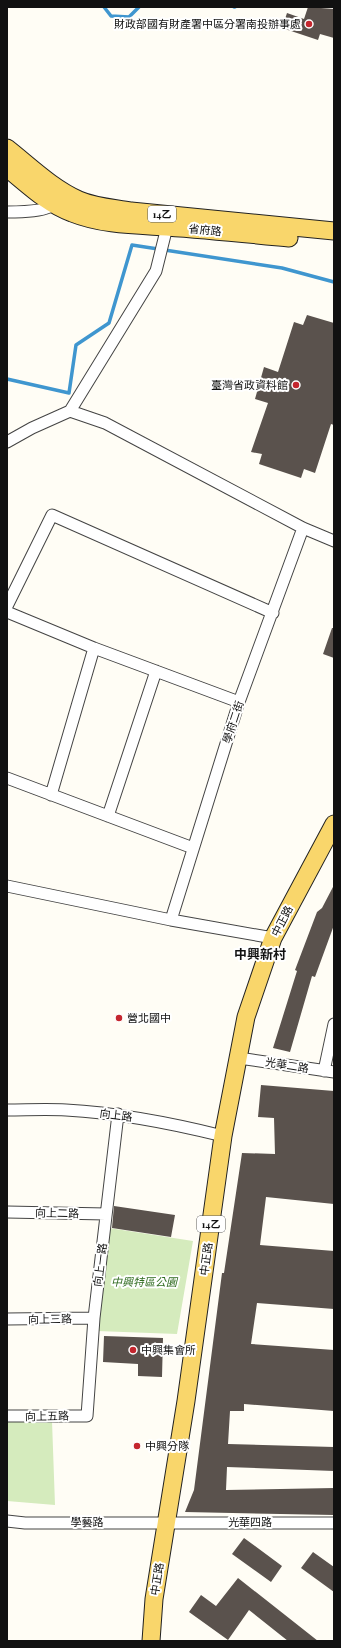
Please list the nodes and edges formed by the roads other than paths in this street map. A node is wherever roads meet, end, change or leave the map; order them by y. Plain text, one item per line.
1 (7, 148) edge
2 (7, 168) edge
3 (60, 199) junction
4 (7, 212) edge
5 (167, 227) junction
6 (334, 231) edge
7 (334, 241) edge
8 (70, 411) junction
9 (7, 442) edge
10 (303, 528) junction
11 (334, 541) edge
12 (7, 606) edge
13 (7, 612) edge
14 (273, 613) junction
15 (94, 648) junction
16 (156, 671) junction
17 (239, 702) junction
18 (7, 778) edge
19 (51, 795) junction
20 (108, 816) junction
21 (334, 824) edge
22 (193, 848) junction
23 (7, 886) edge
24 (171, 920) junction
25 (273, 938) junction
26 (334, 1024) edge
27 (239, 1058) junction
28 (329, 1072) edge
29 (7, 1110) edge
30 (118, 1114) junction
31 (224, 1136) junction
32 (7, 1212) edge
33 (106, 1214) junction
34 (94, 1318) junction
35 (7, 1319) edge
36 (7, 1416) edge
37 (87, 1416) joint
38 (7, 1521) edge
39 (166, 1522) junction
40 (334, 1522) edge
41 (150, 1641) edge

1 - 3 main road, 省府路 / 14乙
2 - 3 main road, 省府路 / 14乙
3 - 4 street
3 - 5 main road, 省府路 / 14乙
3 - 6 main road, 省府路 / 14乙
5 - 7 main road, 省府路 / 14乙
5 - 8 street
8 - 9 street
8 - 10 street
10 - 11 street
10 - 14 street, 學府二街
12 - 14 street
13 - 15 street
14 - 17 street, 學府二街
15 - 16 street
15 - 19 street
16 - 17 street
16 - 20 street
17 - 22 street, 學府二街
18 - 19 street
19 - 20 street
20 - 22 street
21 - 25 main road, 中正路 / 14乙
22 - 24 street, 學府二街
23 - 24 street
24 - 25 street
25 - 27 main road, 中正路 / 14乙
26 - 28 street
27 - 28 street, 光華二路
27 - 31 main road, 中正路 / 14乙
29 - 30 street, 向上路
30 - 31 street, 向上路
30 - 33 street, 向上一路
31 - 39 main road, 中正路 / 14乙
32 - 33 street, 向上二路
33 - 34 street, 向上一路
34 - 35 street, 向上三路
34 - 37 street, 向上一路
36 - 37 street, 向上五路
38 - 39 street, 學藝路
39 - 40 street, 光華四路
39 - 41 main road, 中正路 / 14乙

